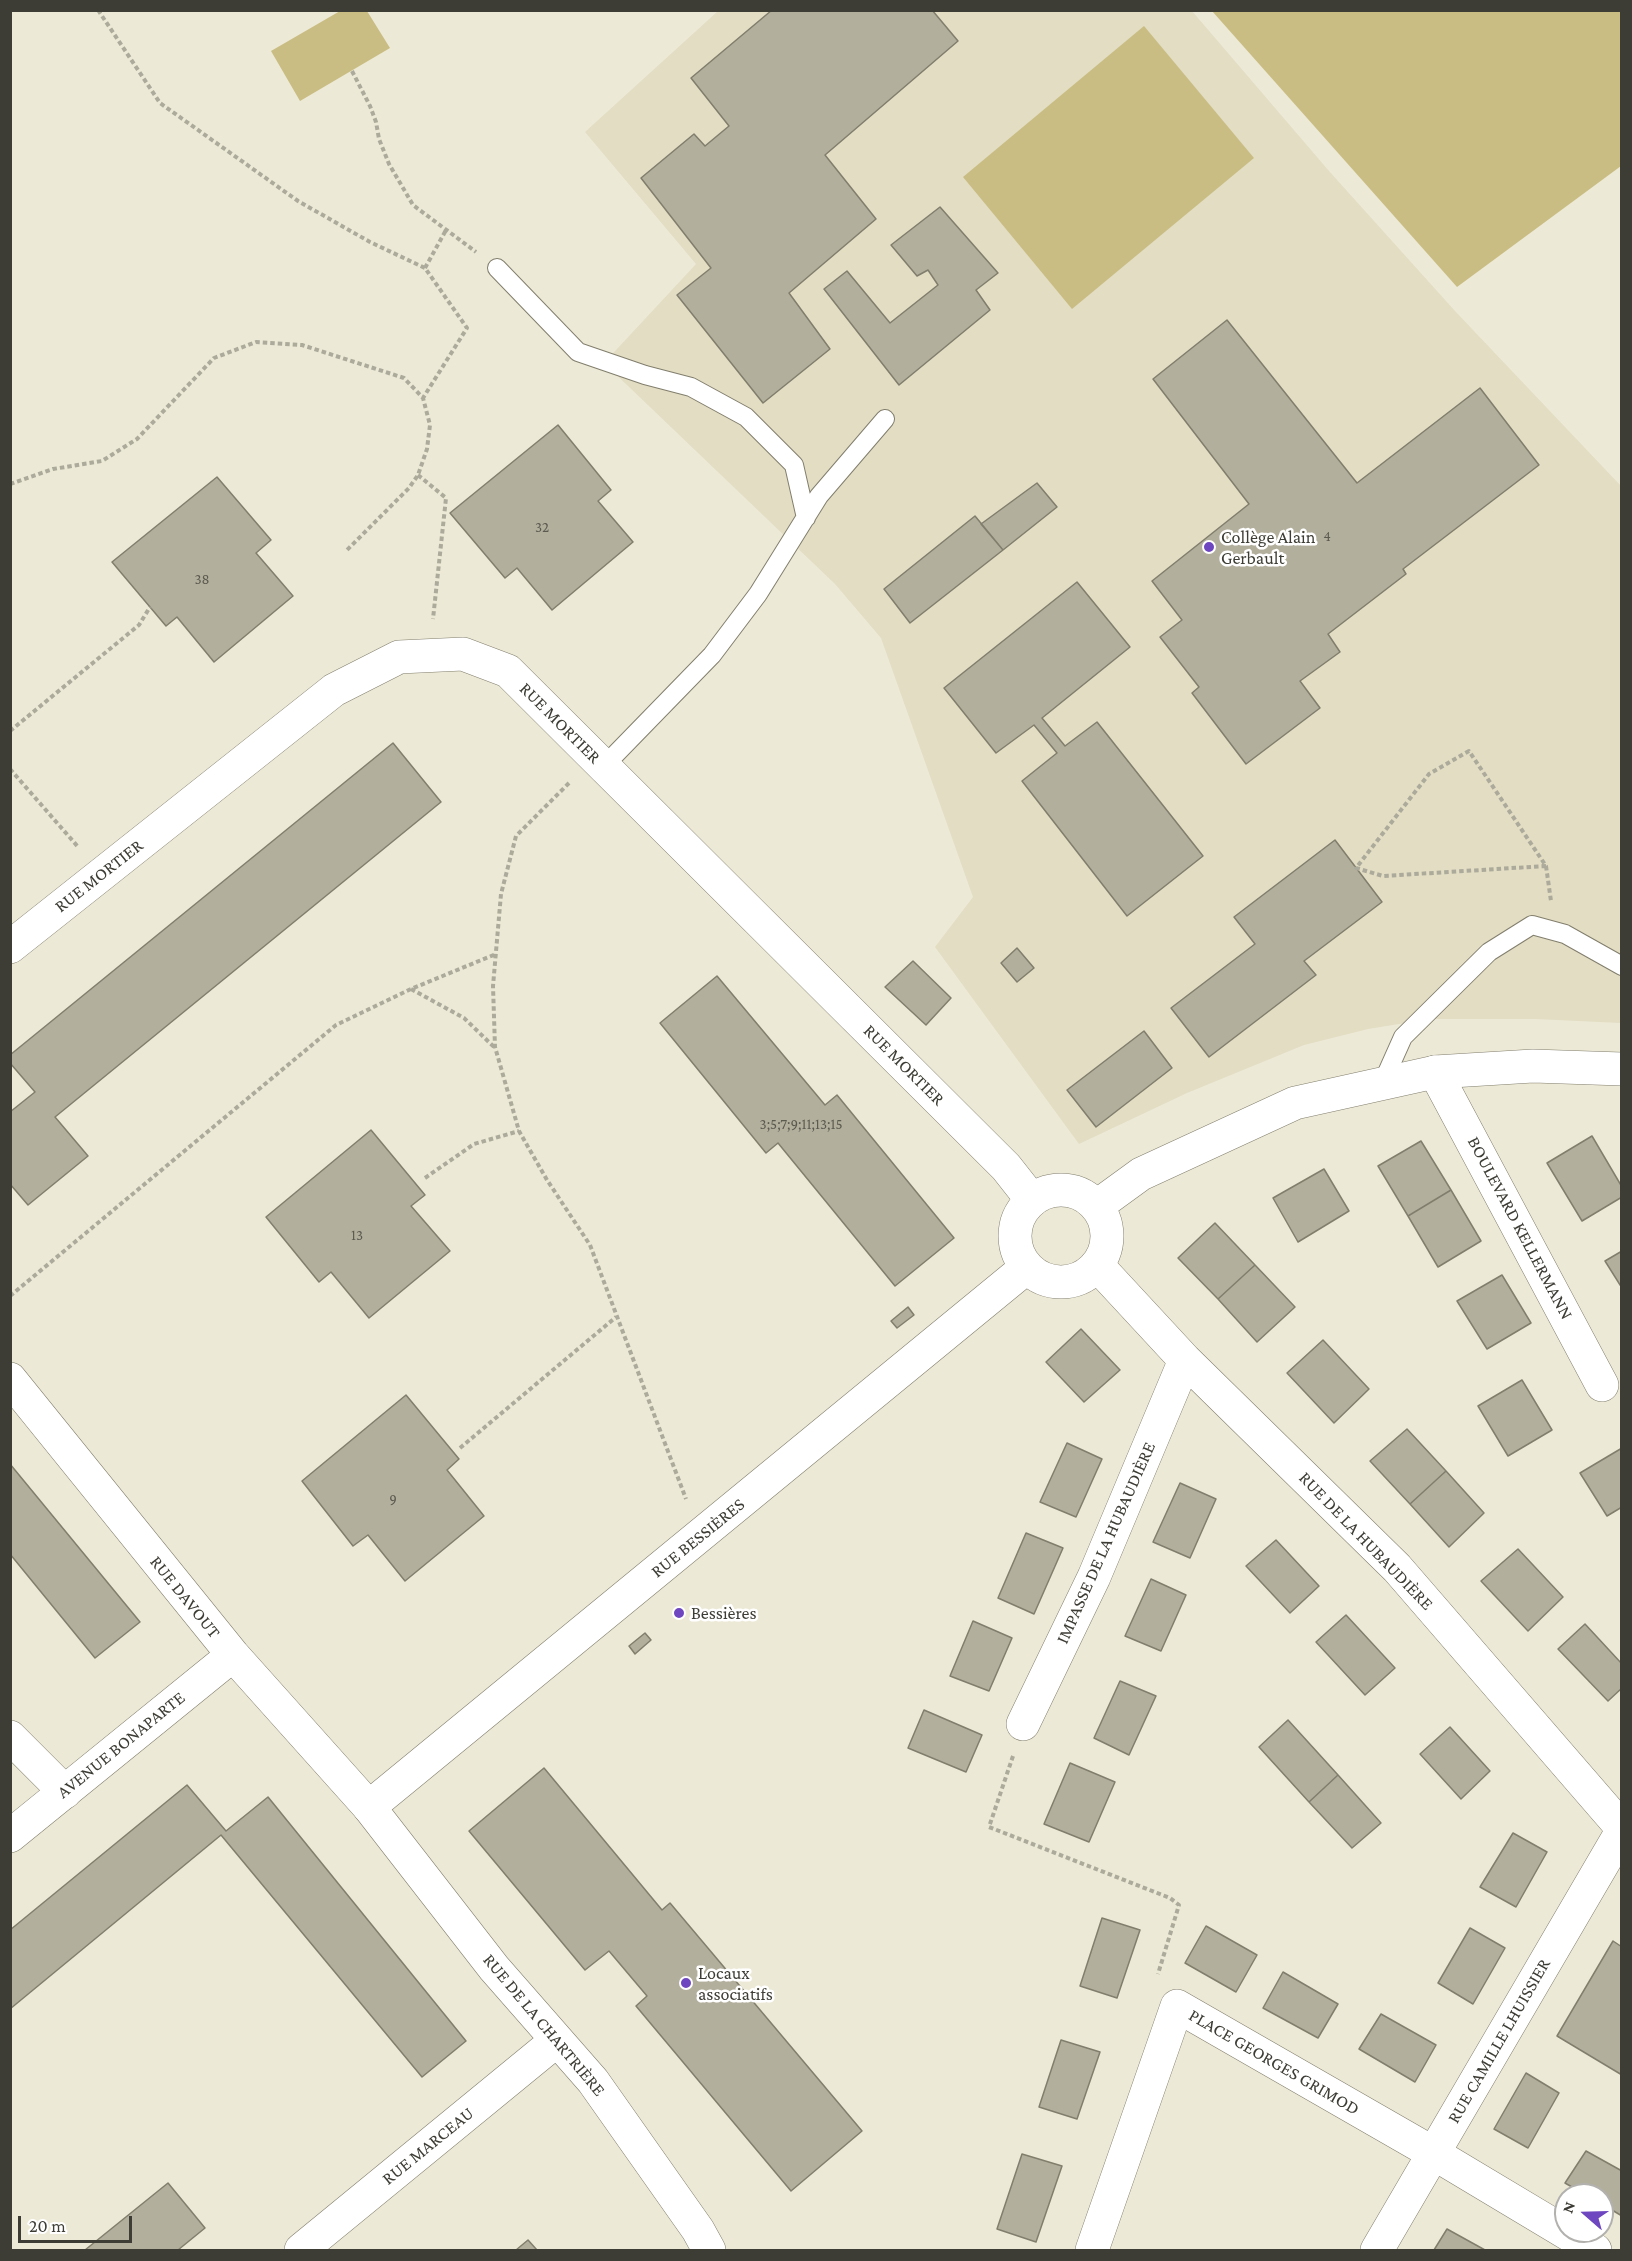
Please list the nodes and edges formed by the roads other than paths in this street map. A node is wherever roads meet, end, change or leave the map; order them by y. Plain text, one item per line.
1 (497, 268) road end
2 (885, 418) dead end
3 (807, 518) junction
4 (599, 762) junction
5 (10, 947) edge
6 (1622, 966) edge
7 (1622, 1069) edge
8 (1435, 1072) junction
9 (1382, 1084) junction
10 (1032, 1200) junction
11 (1097, 1206) junction
12 (1097, 1265) junction
13 (1027, 1267) junction
14 (1185, 1360) junction
15 (10, 1379) edge
16 (1602, 1385) dead end
17 (233, 1655) junction
18 (1023, 1724) road end
19 (10, 1737) edge
20 (65, 1792) junction
21 (369, 1807) junction
22 (1622, 1830) edge
23 (10, 1836) edge
24 (556, 2041) junction
25 (1433, 2153) junction
26 (301, 2250) edge
27 (709, 2250) edge
28 (1092, 2250) edge
29 (1377, 2250) edge
30 (1594, 2250) edge

1 - 3 lane
2 - 3 lane
3 - 4 lane
4 - 5 street, RUE MORTIER
4 - 10 street, RUE MORTIER
6 - 9 lane
7 - 8 street
8 - 9 street
8 - 16 street, BOULEVARD KELLERMANN
9 - 11 street
10 - 11 street
10 - 13 street
11 - 12 street
12 - 13 street
12 - 14 street, RUE DE LA HUBAUDIÈRE
13 - 21 street, RUE BESSIÈRES
14 - 18 street, IMPASSE DE LA HUBAUDIÈRE
14 - 22 street, RUE DE LA HUBAUDIÈRE
15 - 17 street, RUE DAVOUT
17 - 20 street, AVENUE BONAPARTE
17 - 21 street, RUE DAVOUT
19 - 20 street
20 - 23 street, AVENUE BONAPARTE
21 - 24 street, RUE DE LA CHARTRIÈRE
22 - 25 street, RUE CAMILLE LHUISSIER
24 - 26 street, RUE MARCEAU
24 - 27 street, RUE DE LA CHARTRIÈRE
25 - 28 street, PLACE GEORGES GRIMOD
25 - 29 street, RUE CAMILLE LHUISSIER
25 - 30 street, PLACE GEORGES GRIMOD

